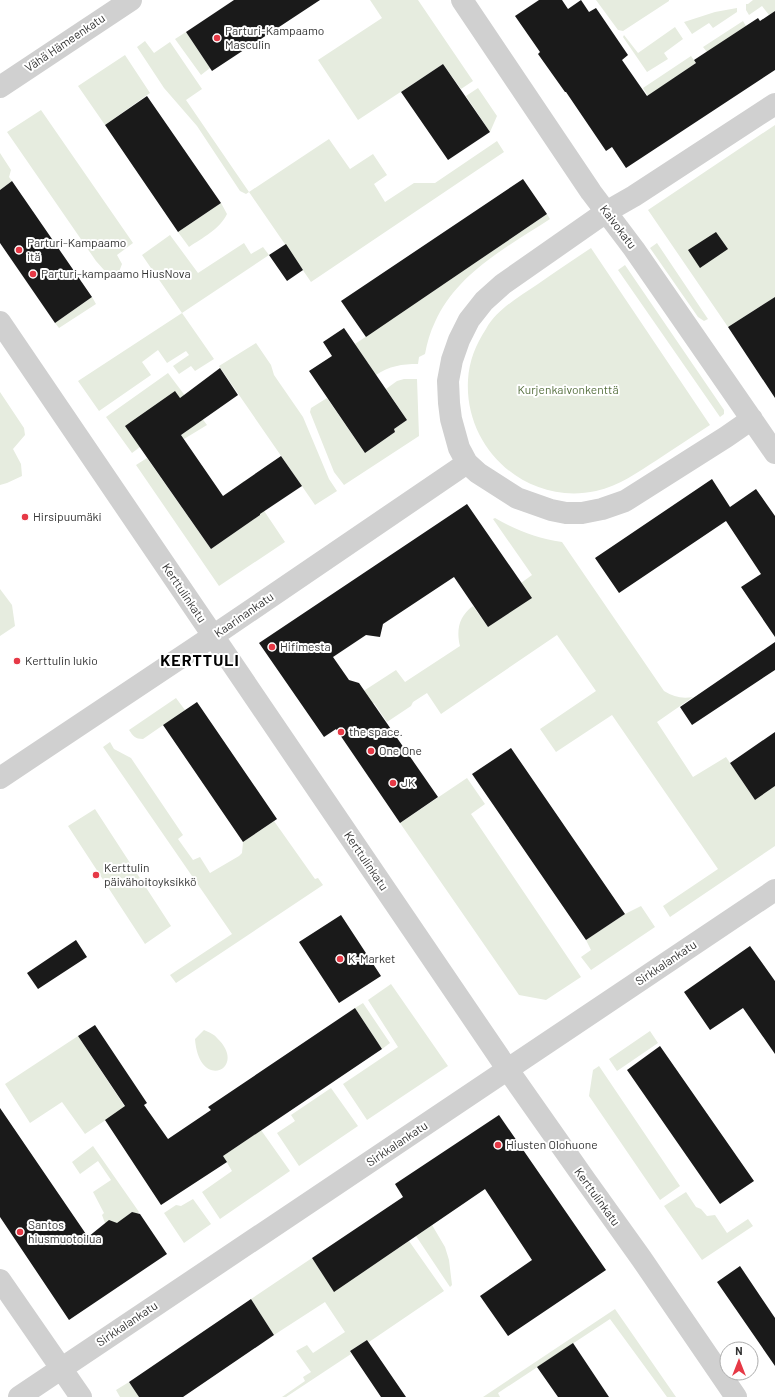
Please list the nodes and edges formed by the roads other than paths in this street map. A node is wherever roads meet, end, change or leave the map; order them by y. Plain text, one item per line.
1 (131, 0) edge
2 (462, 0) edge
3 (0, 87) edge
4 (775, 104) edge
5 (606, 212) junction
6 (0, 322) edge
7 (752, 419) junction
8 (775, 453) edge
9 (467, 463) junction
10 (213, 636) junction
11 (0, 778) edge
12 (775, 890) edge
13 (508, 1070) junction
14 (0, 1280) edge
15 (60, 1368) junction
16 (18, 1397) edge
17 (81, 1397) edge
18 (736, 1397) edge

1 - 3 street, Vähä Hämeenkatu
2 - 5 street, Kaivokatu
4 - 5 street
5 - 7 street, Kaivokatu
5 - 9 street
6 - 10 street, Kerttulinkatu
7 - 8 street, Kaivokatu
7 - 9 street
9 - 10 street, Kaarinankatu
10 - 11 street, Kaarinankatu
10 - 13 street, Kerttulinkatu
12 - 13 street, Sirkkalankatu
13 - 15 street, Sirkkalankatu
13 - 18 street, Kerttulinkatu
14 - 15 street
15 - 16 street, Sirkkalankatu
15 - 17 street

